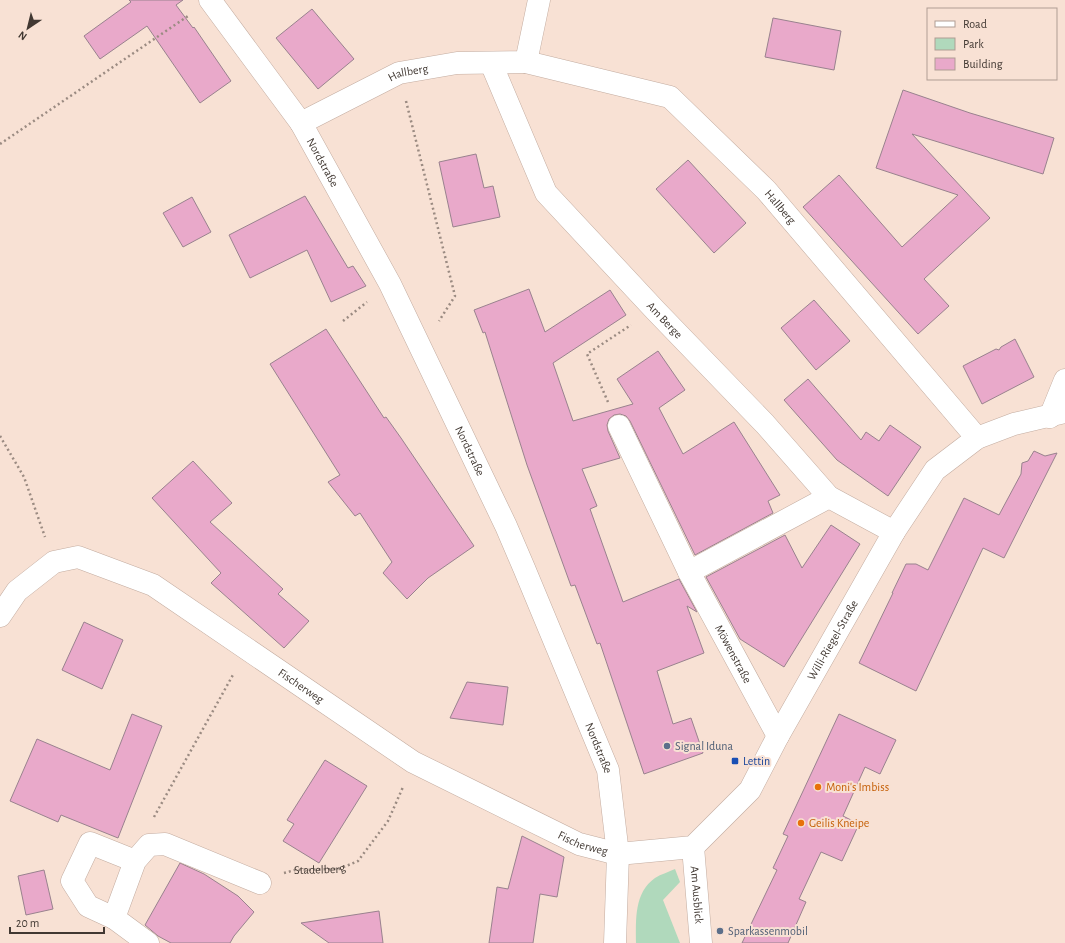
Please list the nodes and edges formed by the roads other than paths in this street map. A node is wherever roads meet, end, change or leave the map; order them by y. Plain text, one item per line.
1 (211, 0) edge
2 (539, 0) edge
3 (526, 62) junction
4 (491, 63) junction
5 (301, 124) junction
6 (1065, 380) edge
7 (1057, 414) edge
8 (619, 426) road end
9 (977, 438) junction
10 (830, 497) junction
11 (894, 532) junction
12 (689, 572) junction
13 (0, 616) edge
14 (778, 736) junction
15 (693, 848) junction
16 (618, 854) junction
17 (134, 861) junction
18 (260, 883) road end
19 (114, 918) junction
20 (148, 943) edge
21 (615, 943) edge
22 (700, 943) edge

1 - 5 street, Nordstraße
2 - 3 street
3 - 4 street, Hallberg
3 - 9 street, Hallberg
4 - 5 street, Hallberg
4 - 10 street, Am Berge
5 - 16 street, Nordstraße
6 - 7 street, Willi-Riegel-Straße
7 - 9 street, Willi-Riegel-Straße
8 - 12 street, Möwenstraße
9 - 11 street, Willi-Riegel-Straße
10 - 11 street, Am Berge
10 - 12 street
11 - 14 street, Willi-Riegel-Straße
12 - 14 street, Möwenstraße
13 - 16 street, Fischerweg
14 - 15 street, Willi-Riegel-Straße
15 - 16 street
15 - 22 street, Am Ausblick
16 - 21 street, Nordstraße
17 - 18 street
17 - 19 street
17 - 19 street
19 - 20 street

